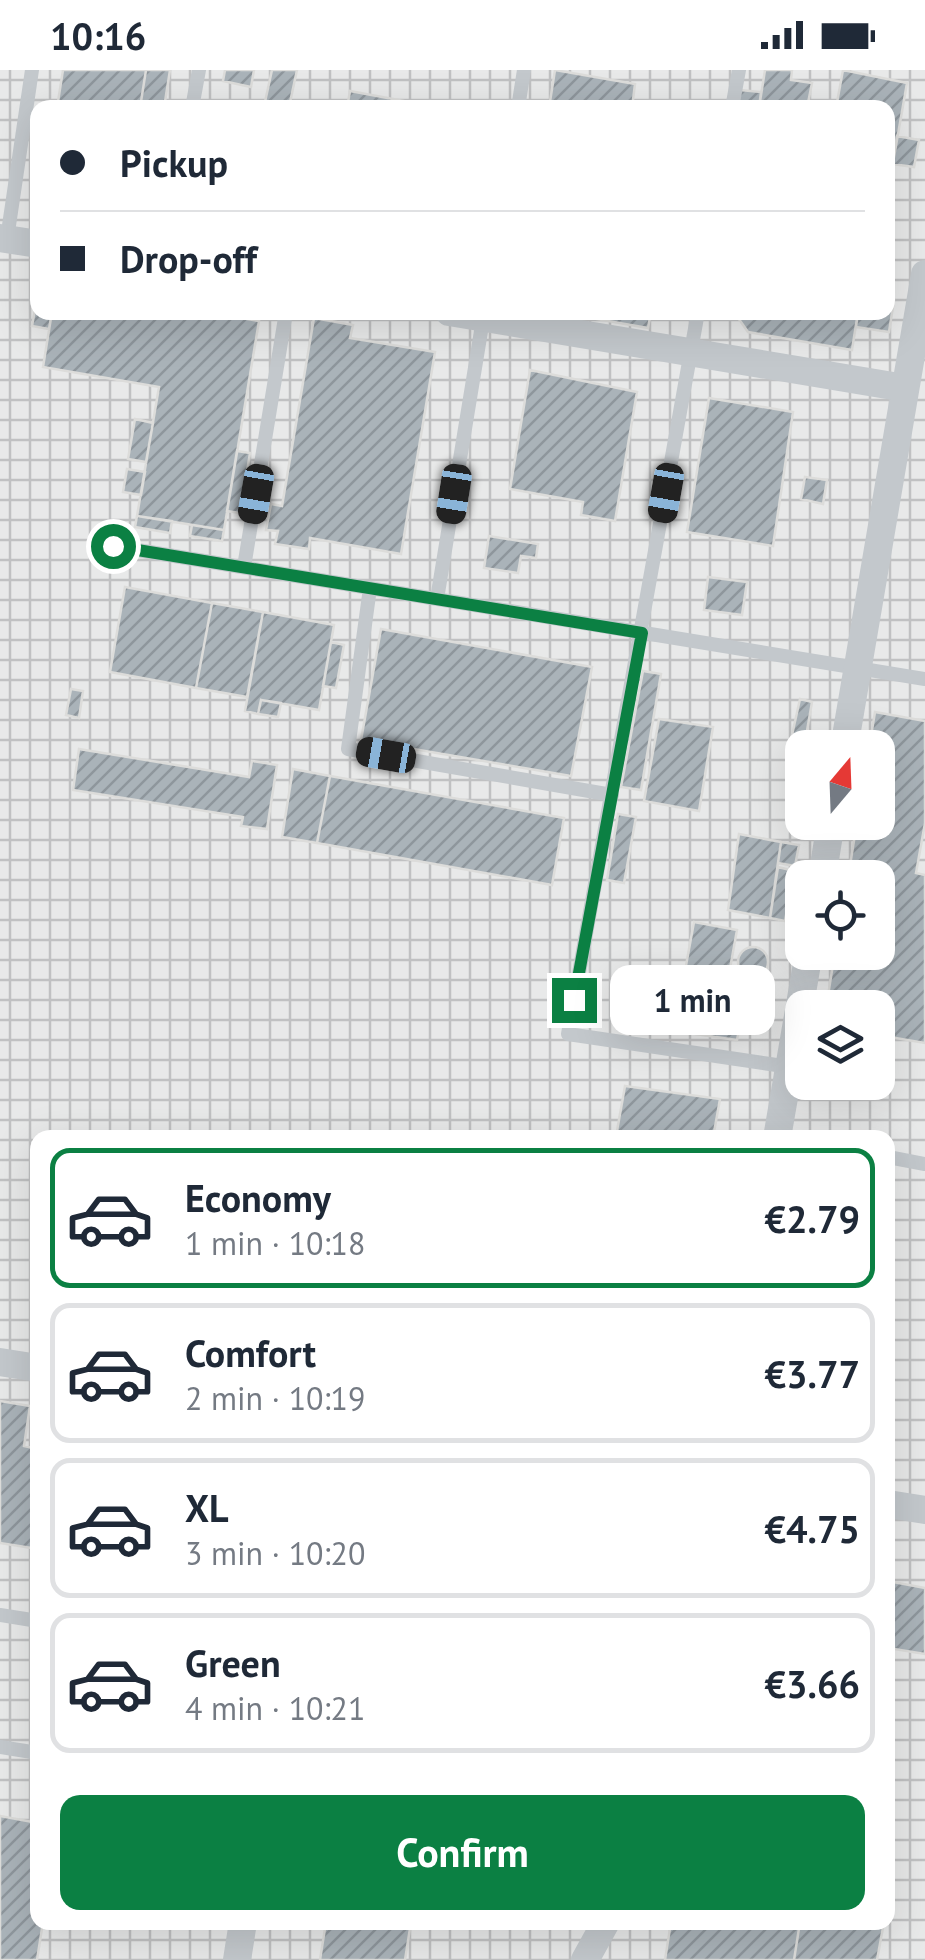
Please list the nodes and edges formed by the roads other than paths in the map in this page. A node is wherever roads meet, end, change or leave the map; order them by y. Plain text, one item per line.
1 (32, 70) edge
2 (198, 70) edge
3 (524, 70) edge
4 (739, 70) edge
5 (193, 100) edge
6 (519, 100) edge
7 (733, 100) edge
8 (3, 238) edge
9 (30, 243) edge
10 (925, 274) edge
11 (285, 320) edge
12 (482, 320) edge
13 (511, 320) edge
14 (697, 320) edge
15 (691, 352) junction
16 (905, 388) junction
17 (113, 546) dead end
18 (244, 568) junction
19 (370, 588) junction
20 (437, 599) junction
21 (642, 633) junction
22 (858, 668) junction
23 (925, 679) edge
24 (847, 730) edge
25 (612, 795) junction
26 (785, 1066) edge
27 (785, 1096) edge
28 (779, 1130) edge
29 (895, 1158) edge
30 (925, 1164) edge
31 (0, 1362) edge
32 (30, 1367) edge
33 (895, 1505) edge
34 (925, 1510) edge
35 (0, 1615) edge
36 (30, 1620) edge
37 (0, 1747) edge
38 (30, 1752) edge
39 (242, 1930) edge
40 (602, 1930) edge
41 (237, 1960) edge
42 (585, 1960) edge

1 - 8 lane
2 - 5 lane
3 - 6 lane
4 - 7 lane
8 - 9 street
10 - 16 street
11 - 18 lane
12 - 20 lane
13 - 15 street
14 - 15 lane
15 - 16 street
15 - 21 lane
16 - 22 street
17 - 18 lane
18 - 19 lane
19 - 20 lane
19 - 25 lane
20 - 21 lane
21 - 22 lane
21 - 25 lane
22 - 23 lane
22 - 24 street
25 - 26 lane
27 - 28 street
29 - 30 lane
31 - 32 street
33 - 34 street
35 - 36 lane
37 - 38 lane
39 - 41 street
40 - 42 street

